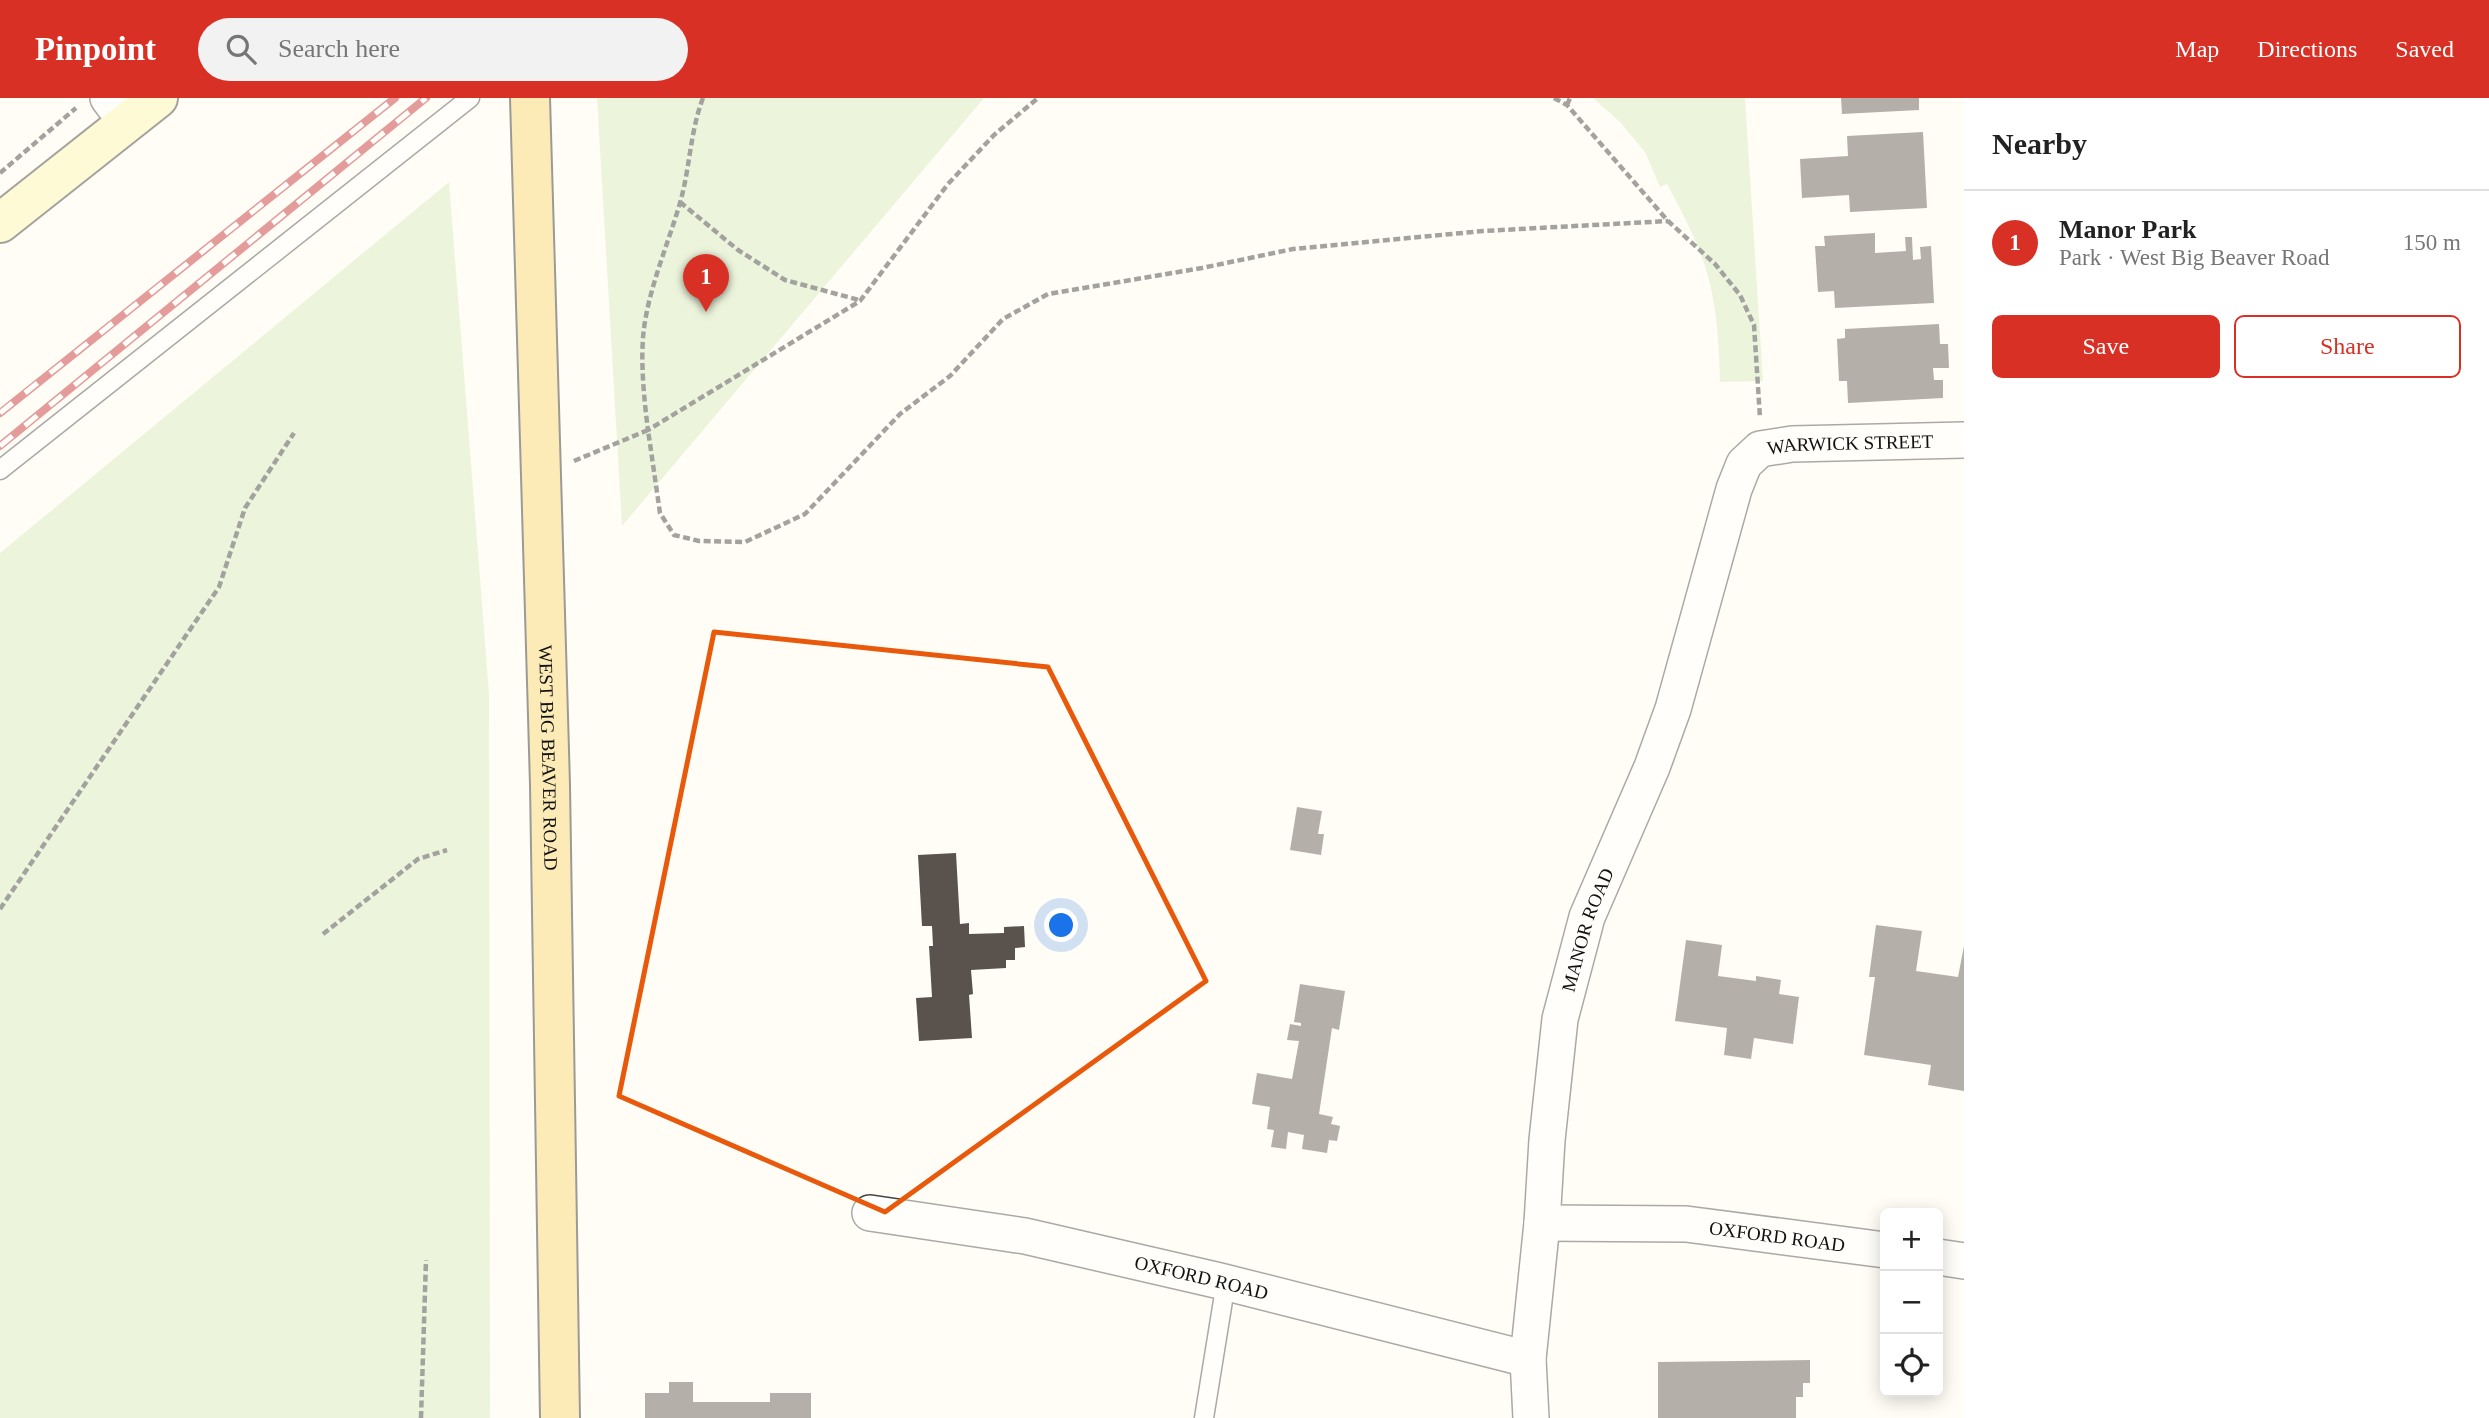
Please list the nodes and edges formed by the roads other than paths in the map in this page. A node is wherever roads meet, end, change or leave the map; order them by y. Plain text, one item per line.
1 (158, 98) edge
2 (469, 98) edge
3 (530, 98) edge
4 (104, 109) edge
5 (0, 223) edge
6 (1964, 440) edge
7 (1752, 456) joint
8 (0, 470) edge
9 (870, 1213) dead end
10 (1542, 1223) junction
11 (1880, 1249) edge
12 (1943, 1258) edge
13 (1964, 1261) edge
14 (1226, 1282) junction
15 (1528, 1359) junction
16 (560, 1418) edge
17 (1203, 1418) edge
18 (1531, 1418) edge

1 - 4 street
2 - 8 lane
3 - 16 main road, WEST BIG BEAVER ROAD
4 - 5 street
6 - 7 street, WARWICK STREET
7 - 10 street, MANOR ROAD
9 - 14 street, OXFORD ROAD
10 - 11 street, OXFORD ROAD
10 - 15 street, MANOR ROAD
12 - 13 street
14 - 15 street, OXFORD ROAD
14 - 17 lane
15 - 18 street, MANOR ROAD

